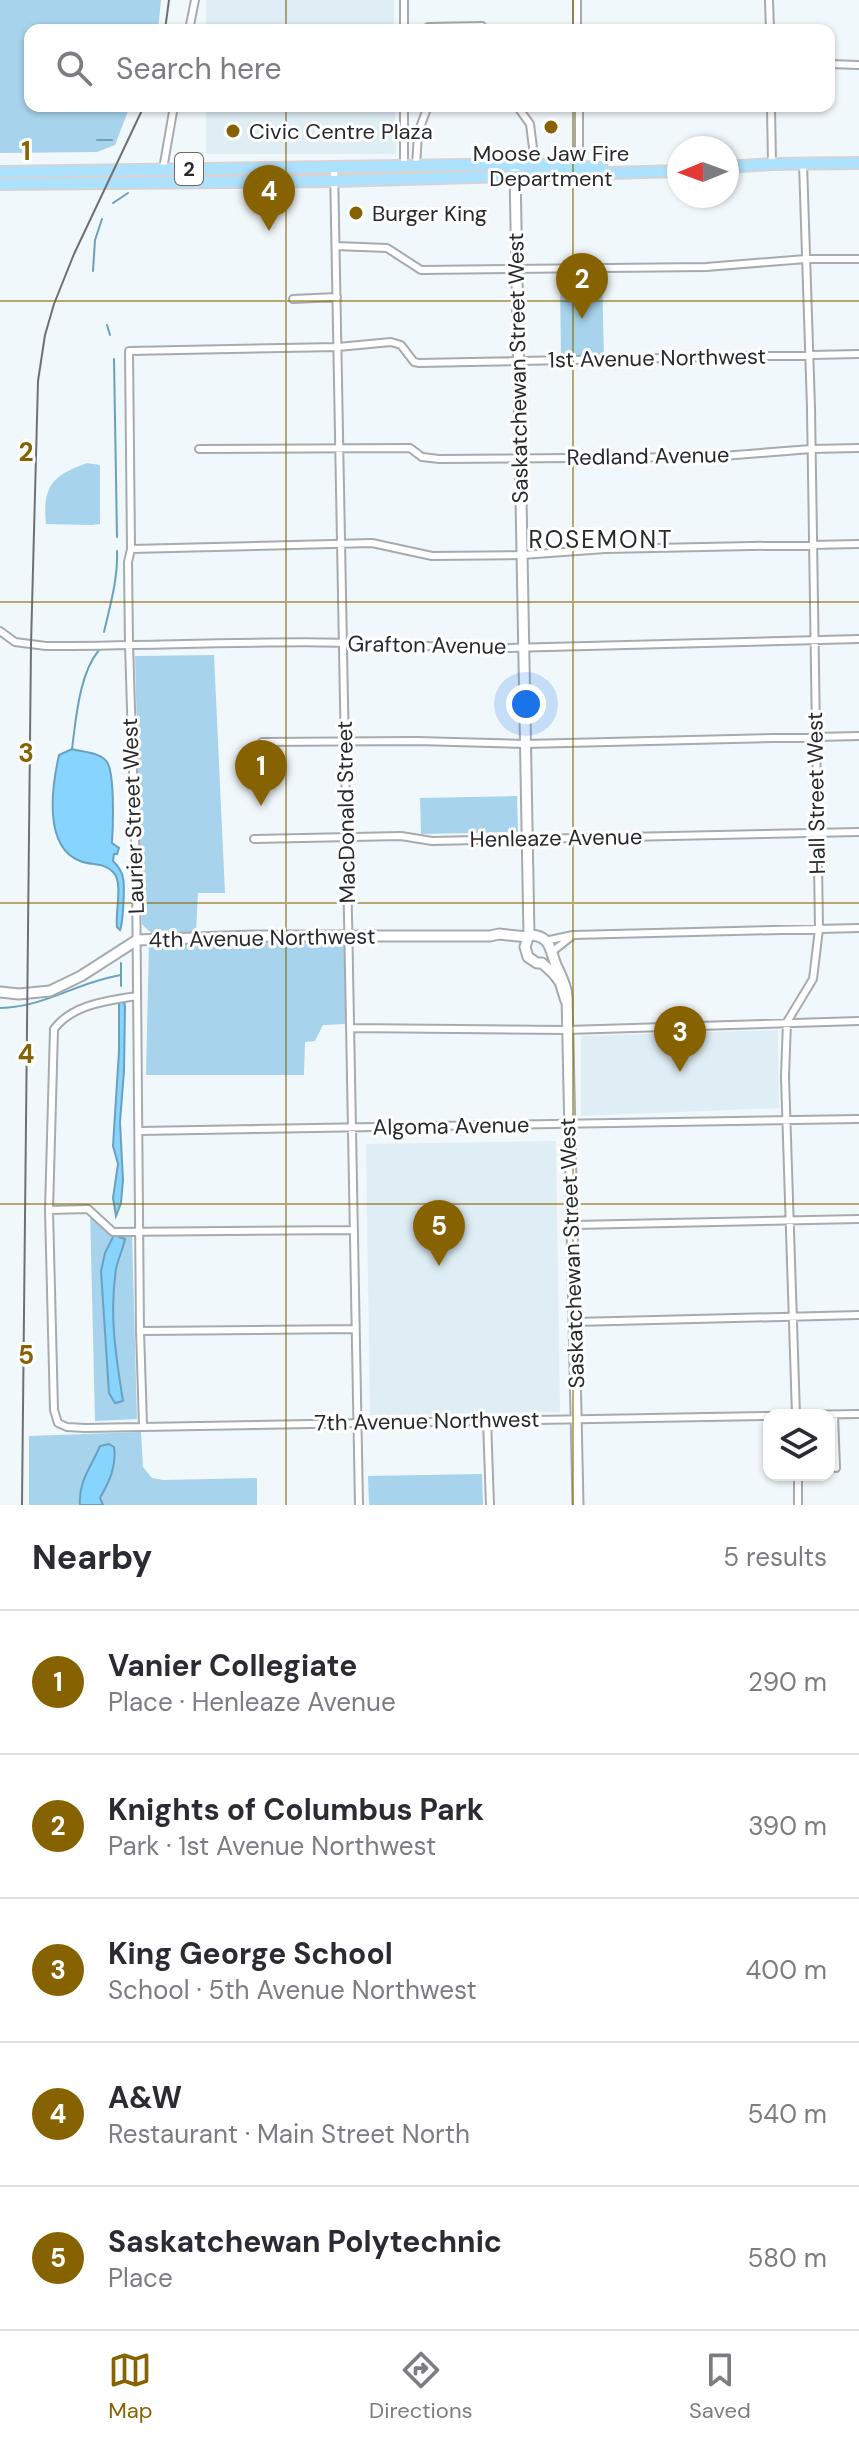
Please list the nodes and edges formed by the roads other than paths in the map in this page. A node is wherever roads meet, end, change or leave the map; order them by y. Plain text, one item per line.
1 (195, 0) edge
2 (404, 0) edge
3 (577, 0) edge
4 (769, 0) edge
5 (190, 24) edge
6 (404, 24) edge
7 (577, 24) edge
8 (770, 24) edge
9 (835, 64) edge
10 (859, 65) edge
11 (173, 112) edge
12 (404, 112) edge
13 (426, 112) edge
14 (521, 112) edge
15 (579, 112) edge
16 (771, 112) edge
17 (803, 163) junction
18 (859, 163) edge
19 (535, 164) junction
20 (772, 164) junction
21 (739, 166) edge
22 (334, 167) junction
23 (404, 167) junction
24 (416, 167) junction
25 (163, 169) junction
26 (515, 170) junction
27 (579, 171) junction
28 (0, 172) edge
29 (667, 172) edge
30 (335, 181) junction
31 (0, 184) edge
32 (336, 246) junction
33 (806, 259) junction
34 (859, 259) edge
35 (517, 269) junction
36 (337, 297) junction
37 (293, 299) dead end
38 (338, 347) junction
39 (129, 351) joint
40 (859, 354) edge
41 (809, 355) junction
42 (518, 360) junction
43 (339, 447) junction
44 (859, 448) edge
45 (199, 449) dead end
46 (811, 449) junction
47 (520, 459) junction
48 (341, 543) junction
49 (859, 544) edge
50 (812, 545) junction
51 (131, 549) junction
52 (522, 555) junction
53 (0, 631) edge
54 (859, 639) edge
55 (814, 640) junction
56 (129, 644) junction
57 (343, 644) junction
58 (523, 646) junction
59 (859, 736) edge
60 (816, 737) junction
61 (262, 742) dead end
62 (345, 742) junction
63 (525, 744) junction
64 (818, 832) junction
65 (859, 832) edge
66 (347, 838) junction
67 (254, 839) dead end
68 (526, 839) junction
69 (859, 928) edge
70 (819, 929) junction
71 (348, 935) junction
72 (573, 935) junction
73 (532, 939) junction
74 (137, 940) junction
75 (553, 953) junction
76 (542, 963) junction
77 (0, 992) edge
78 (136, 996) junction
79 (566, 1001) junction
80 (859, 1021) edge
81 (787, 1022) junction
82 (350, 1028) junction
83 (567, 1030) junction
84 (859, 1119) edge
85 (786, 1120) junction
86 (569, 1124) junction
87 (352, 1127) junction
88 (139, 1131) junction
89 (49, 1210) junction
90 (859, 1219) edge
91 (789, 1220) junction
92 (574, 1225) junction
93 (354, 1230) junction
94 (139, 1233) junction
95 (859, 1315) edge
96 (793, 1316) junction
97 (575, 1322) junction
98 (355, 1329) junction
99 (140, 1331) junction
100 (795, 1409) edge
101 (859, 1414) edge
102 (835, 1415) edge
103 (763, 1416) edge
104 (576, 1419) junction
105 (487, 1420) junction
106 (357, 1422) junction
107 (143, 1425) junction
108 (835, 1442) edge
109 (836, 1468) dead end
110 (798, 1481) edge
111 (359, 1505) edge
112 (490, 1505) edge
113 (578, 1505) edge
114 (798, 1505) edge

1 - 5 street
2 - 6 street
3 - 7 street
4 - 8 street
9 - 10 street
11 - 25 street
12 - 23 street
13 - 24 street
14 - 19 street
15 - 27 street
16 - 20 street
17 - 18 main road
17 - 20 main road
17 - 33 street, Hall Street West
19 - 26 main road, 2
19 - 27 main road, 2
20 - 21 main road
22 - 23 main road, 2
22 - 25 main road, 2
22 - 30 street, MacDonald Street
23 - 24 main road, 2
24 - 26 main road, 2
25 - 28 main road, 2
26 - 27 main road, 2
26 - 30 main road, 2
26 - 35 street, Saskatchewan Street West
27 - 29 main road, 2
30 - 31 main road, 2
30 - 32 street, MacDonald Street
32 - 35 street
32 - 36 street, MacDonald Street
33 - 34 street
33 - 35 street
33 - 41 street, Hall Street West
35 - 42 street, Saskatchewan Street West
36 - 37 street
36 - 38 street, MacDonald Street
38 - 39 street, 1st Avenue Northwest
38 - 42 street, 1st Avenue Northwest
38 - 43 street, MacDonald Street
39 - 51 street, Laurier Street West
40 - 41 street, 1st Avenue Northwest
41 - 42 street, 1st Avenue Northwest
41 - 46 street, Hall Street West
42 - 47 street, Saskatchewan Street West
43 - 45 street, Redland Avenue
43 - 47 street, Redland Avenue
43 - 48 street, MacDonald Street
44 - 46 street, Redland Avenue
46 - 47 street, Redland Avenue
46 - 50 street, Hall Street West
47 - 52 street, Saskatchewan Street West
48 - 51 street
48 - 52 street
48 - 57 street, MacDonald Street
49 - 50 street
50 - 52 street
50 - 55 street, Hall Street West
51 - 56 street, Laurier Street West
52 - 58 street, Saskatchewan Street West
53 - 56 street, Grafton Avenue
54 - 55 street, Grafton Avenue
55 - 58 street, Grafton Avenue
55 - 60 street, Hall Street West
56 - 57 street, Grafton Avenue
56 - 74 street, Laurier Street West
57 - 58 street, Grafton Avenue
57 - 62 street, MacDonald Street
58 - 63 street, Saskatchewan Street West
59 - 60 street
60 - 63 street
60 - 64 street, Hall Street West
61 - 62 street
62 - 63 street
62 - 66 street, MacDonald Street
63 - 68 street, Saskatchewan Street West
64 - 65 street, Henleaze Avenue
64 - 68 street, Henleaze Avenue
64 - 70 street, Hall Street West
66 - 67 street, Henleaze Avenue
66 - 68 street, Henleaze Avenue
66 - 71 street, MacDonald Street
68 - 73 street, Saskatchewan Street West
69 - 70 street, 4th Avenue Northwest
70 - 72 street, 4th Avenue Northwest
70 - 81 street, Hall Street West
71 - 73 street, 4th Avenue Northwest
71 - 74 street, 4th Avenue Northwest
71 - 82 street, MacDonald Street
72 - 73 street, 4th Avenue Northwest
72 - 75 street
73 - 75 street
73 - 76 street, Saskatchewan Street West
74 - 77 street, 4th Avenue Northwest
74 - 78 street, Laurier Street West
75 - 76 street
75 - 79 street, Saskatchewan Street West
76 - 79 street, Saskatchewan Street West
78 - 88 street, Laurier Street West
78 - 89 street
79 - 83 street, Saskatchewan Street West
80 - 81 street
81 - 83 street
81 - 85 street
82 - 83 street
82 - 87 street, MacDonald Street
83 - 86 street, Saskatchewan Street West
84 - 85 street, Algoma Avenue
85 - 86 street, Algoma Avenue
85 - 91 street
86 - 87 street, Algoma Avenue
86 - 92 street, Saskatchewan Street West
87 - 88 street, Algoma Avenue
87 - 93 street, MacDonald Street
88 - 94 street, Laurier Street West
89 - 94 street
89 - 107 street, 7th Avenue Northwest
90 - 91 street
91 - 92 street
91 - 96 street
92 - 97 street, Saskatchewan Street West
93 - 94 street
93 - 98 street, MacDonald Street
94 - 99 street, Laurier Street West
95 - 96 street
96 - 97 street
96 - 100 street
97 - 104 street, Saskatchewan Street West
98 - 99 street
98 - 106 street, MacDonald Street
99 - 107 street, Laurier Street West
101 - 102 street
103 - 104 street, 7th Avenue Northwest
104 - 105 street, 7th Avenue Northwest
104 - 113 street, Saskatchewan Street West
105 - 106 street, 7th Avenue Northwest
105 - 112 street
106 - 107 street, 7th Avenue Northwest
106 - 111 street, MacDonald Street
108 - 109 street
110 - 114 street

